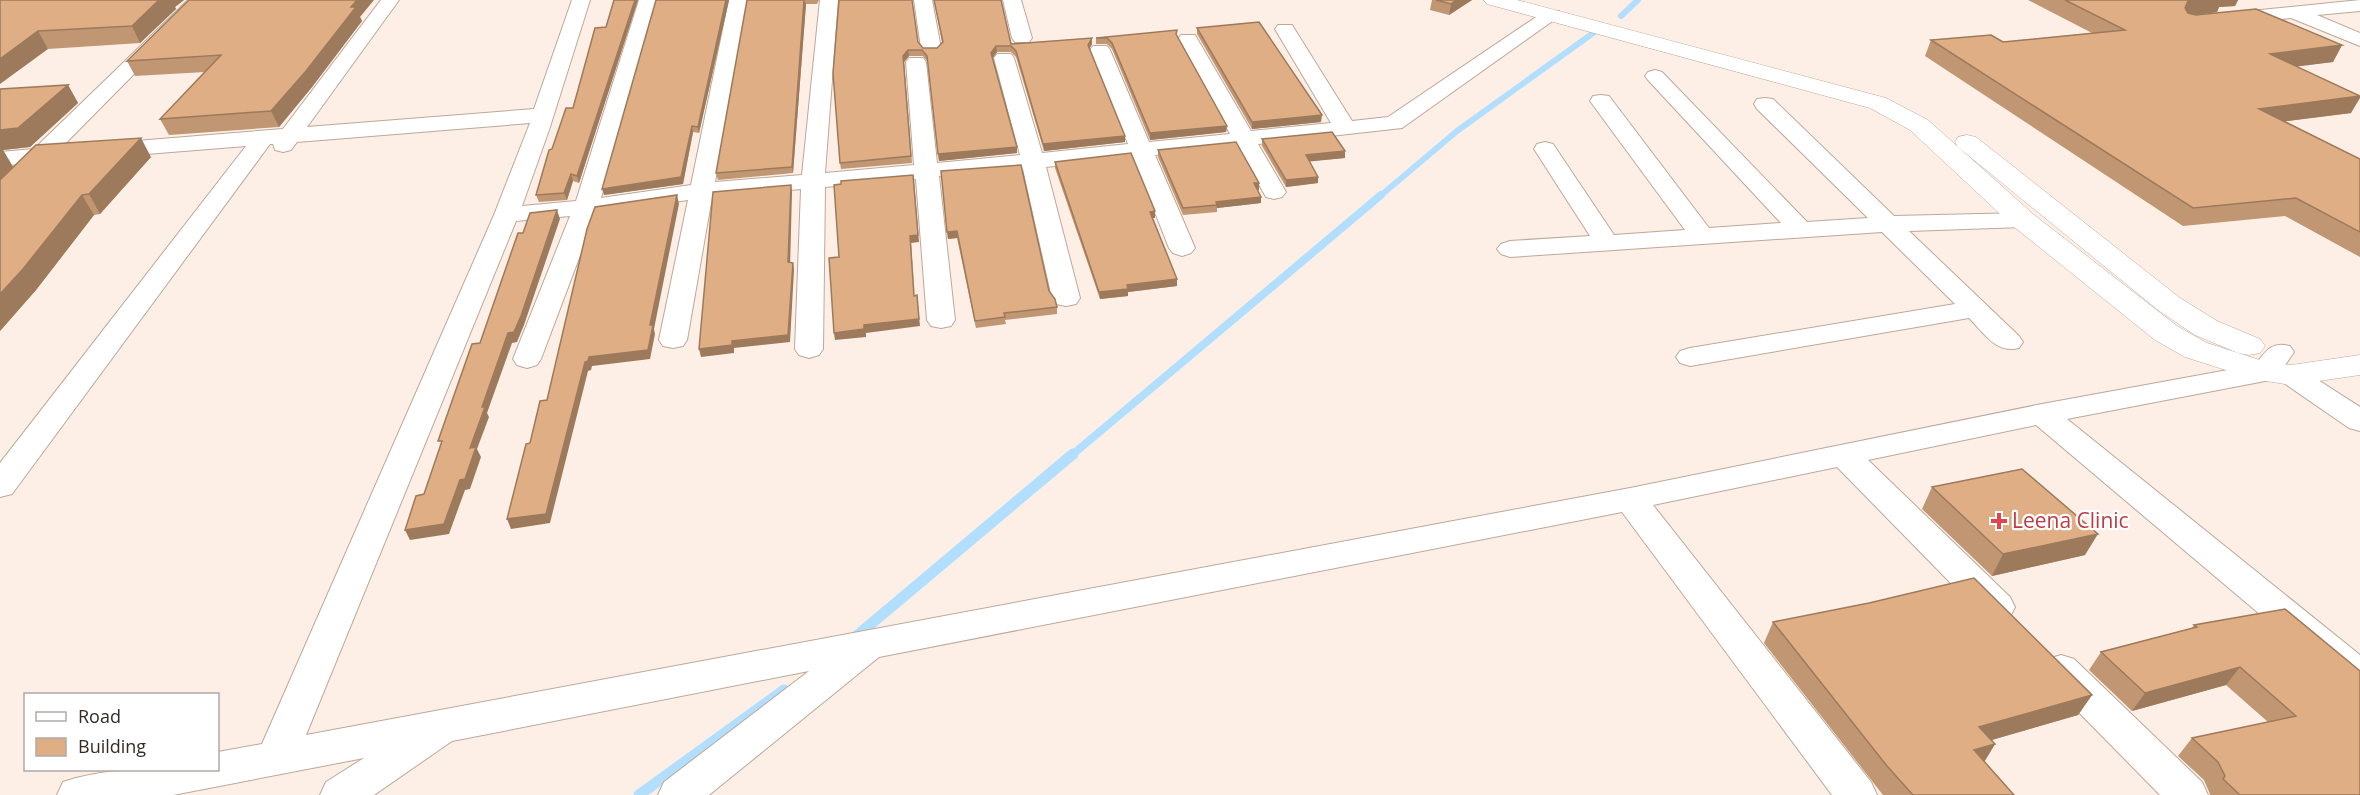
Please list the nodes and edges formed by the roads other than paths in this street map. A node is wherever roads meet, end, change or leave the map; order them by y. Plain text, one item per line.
1 (198, 0) edge
2 (390, 0) edge
3 (581, 0) edge
4 (648, 0) edge
5 (738, 0) edge
6 (829, 0) edge
7 (923, 0) edge
8 (1012, 0) edge
9 (1494, 0) edge
10 (2265, 0) edge
11 (2360, 5) edge
12 (1546, 8) edge
13 (2294, 12) junction
14 (2212, 21) edge
15 (1616, 25) junction
16 (1285, 29) dead end
17 (1022, 38) dead end
18 (1188, 39) dead end
19 (2360, 40) edge
20 (1100, 50) dead end
21 (1004, 58) dead end
22 (1655, 76) dead end
23 (1601, 101) dead end
24 (1765, 104) dead end
25 (540, 123) junction
26 (1346, 129) junction
27 (1246, 139) junction
28 (272, 142) junction
29 (1545, 148) dead end
30 (1141, 149) junction
31 (38, 158) junction
32 (0, 159) edge
33 (1033, 160) junction
34 (0, 165) edge
35 (925, 170) junction
36 (813, 181) junction
37 (700, 191) junction
38 (1274, 192) dead end
39 (0, 196) edge
40 (586, 207) junction
41 (506, 215) junction
42 (2023, 220) junction
43 (1887, 224) junction
44 (1801, 230) junction
45 (1702, 236) junction
46 (1606, 242) junction
47 (1182, 248) dead end
48 (1510, 249) dead end
49 (1066, 298) dead end
50 (1974, 309) junction
51 (940, 320) dead end
52 (673, 340) dead end
53 (2009, 342) dead end
54 (2360, 344) edge
55 (809, 349) dead end
56 (1690, 357) dead end
57 (528, 359) dead end
58 (2360, 365) edge
59 (2279, 366) junction
60 (2042, 414) junction
61 (2360, 421) edge
62 (1843, 454) junction
63 (0, 486) edge
64 (1630, 499) junction
65 (869, 645) junction
66 (2360, 676) edge
67 (450, 723) junction
68 (276, 758) junction
69 (219, 768) edge
70 (205, 771) edge
71 (78, 795) edge
72 (341, 795) edge
73 (679, 795) edge
74 (1856, 795) edge
75 (2187, 795) edge

1 - 31 street
2 - 28 street
3 - 25 street
4 - 40 street
5 - 37 street
6 - 36 street
7 - 35 street
8 - 17 street
9 - 12 main road
10 - 13 street
11 - 13 street
12 - 15 main road
12 - 26 street
13 - 14 street
13 - 19 street
15 - 42 main road
15 - 59 main road
16 - 26 street
18 - 27 street
20 - 30 street
21 - 33 street
22 - 44 street
23 - 45 street
24 - 43 street
25 - 28 street
25 - 41 street
26 - 27 street
27 - 30 street
27 - 38 street
28 - 31 street
28 - 63 street
29 - 46 street
30 - 33 street
30 - 47 street
31 - 32 street
31 - 34 street
31 - 39 street
33 - 35 street
33 - 49 street
35 - 36 street
35 - 51 street
36 - 37 street
36 - 55 street
37 - 40 street
37 - 52 street
40 - 41 street
40 - 57 street
41 - 68 street
42 - 43 street
42 - 59 main road
43 - 44 street
43 - 50 street
44 - 45 street
45 - 46 street
46 - 48 street
50 - 53 street
50 - 56 street
54 - 59 main road
58 - 59 main road
59 - 60 street
59 - 61 street
60 - 62 street
60 - 66 street
62 - 64 street
62 - 75 street
64 - 65 street
64 - 74 street
65 - 67 street
65 - 73 street
67 - 68 street
67 - 72 street
68 - 69 street
70 - 71 street

